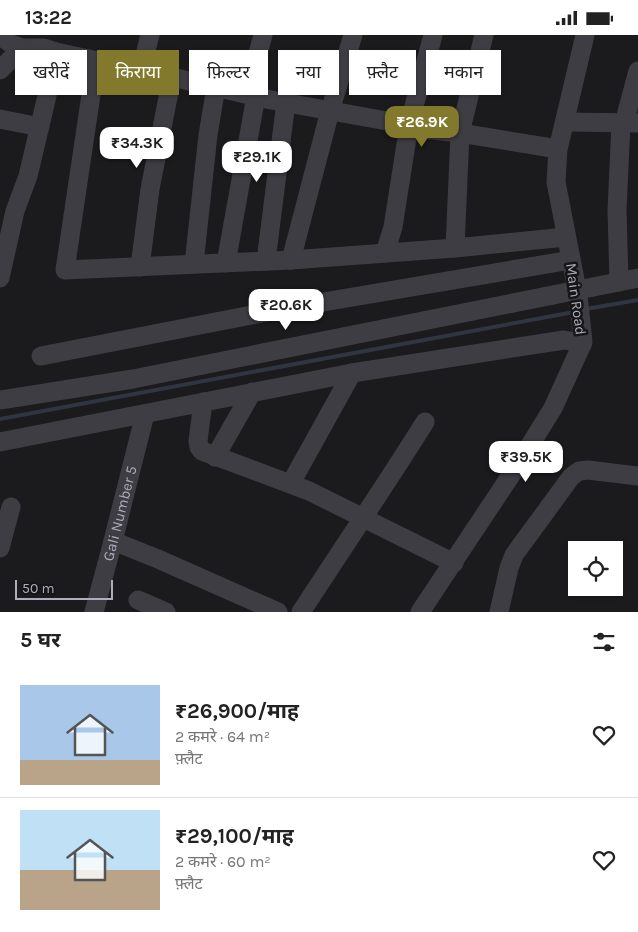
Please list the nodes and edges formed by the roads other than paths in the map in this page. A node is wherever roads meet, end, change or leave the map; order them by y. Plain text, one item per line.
1 (0, 35) edge
2 (150, 35) edge
3 (263, 35) edge
4 (353, 35) edge
5 (432, 35) edge
6 (484, 35) edge
7 (585, 35) edge
8 (49, 45) edge
9 (22, 48) junction
10 (146, 50) edge
11 (260, 50) edge
12 (96, 61) joint
13 (0, 70) edge
14 (638, 71) edge
15 (168, 95) edge
16 (215, 95) edge
17 (251, 95) joint
18 (286, 103) junction
19 (330, 111) junction
20 (0, 119) edge
21 (565, 122) junction
22 (628, 123) edge
23 (409, 125) junction
24 (40, 127) junction
25 (460, 133) junction
26 (558, 149) junction
27 (566, 237) junction
28 (455, 248) junction
29 (385, 253) junction
30 (291, 260) junction
31 (571, 260) junction
32 (266, 261) junction
33 (226, 263) junction
34 (194, 264) junction
35 (140, 267) junction
36 (0, 278) edge
37 (638, 278) edge
38 (619, 282) junction
39 (578, 293) junction
40 (582, 341) junction
41 (42, 356) dead end
42 (352, 373) junction
43 (252, 393) junction
44 (0, 401) edge
45 (203, 402) junction
46 (145, 414) junction
47 (425, 422) dead end
48 (0, 443) edge
49 (215, 457) junction
50 (638, 476) edge
51 (291, 483) junction
52 (11, 507) dead end
53 (362, 518) junction
54 (113, 541) junction
55 (0, 548) edge
56 (454, 563) junction
57 (138, 600) dead end
58 (94, 612) edge
59 (166, 612) edge
60 (278, 612) edge
61 (301, 612) edge
62 (420, 612) edge
63 (499, 612) edge

1 - 9 street
2 - 10 street
3 - 11 street
4 - 19 street
5 - 23 street
6 - 25 street
7 - 21 street, Main Road
8 - 9 street
8 - 12 street
8 - 24 street
9 - 13 street
12 - 35 street
14 - 22 street
15 - 35 street
16 - 34 street
17 - 18 street
17 - 33 street
18 - 19 street
18 - 32 street
19 - 23 street
19 - 30 street
20 - 24 street
21 - 22 street
21 - 26 street, Main Road
22 - 38 street
23 - 25 street
23 - 29 street
24 - 36 street
25 - 26 street
25 - 28 street
26 - 27 street, Main Road
27 - 28 street
27 - 31 street, Main Road
28 - 29 street
29 - 30 street
30 - 32 street
31 - 39 street, Main Road
31 - 41 street
32 - 33 street
33 - 34 street
34 - 35 street
37 - 38 street
38 - 39 street
39 - 40 street, Main Road
39 - 44 street
40 - 42 street
40 - 56 street, Main Road
42 - 43 street
42 - 51 street
43 - 45 street
43 - 49 street
45 - 46 street
45 - 49 street
46 - 48 street
46 - 54 street, Gali Number 5
47 - 53 street
49 - 51 street
50 - 63 street
51 - 53 street
52 - 55 street
53 - 56 street
53 - 61 street
54 - 58 street, Gali Number 5
54 - 60 street
56 - 62 street, Main Road
57 - 59 street

